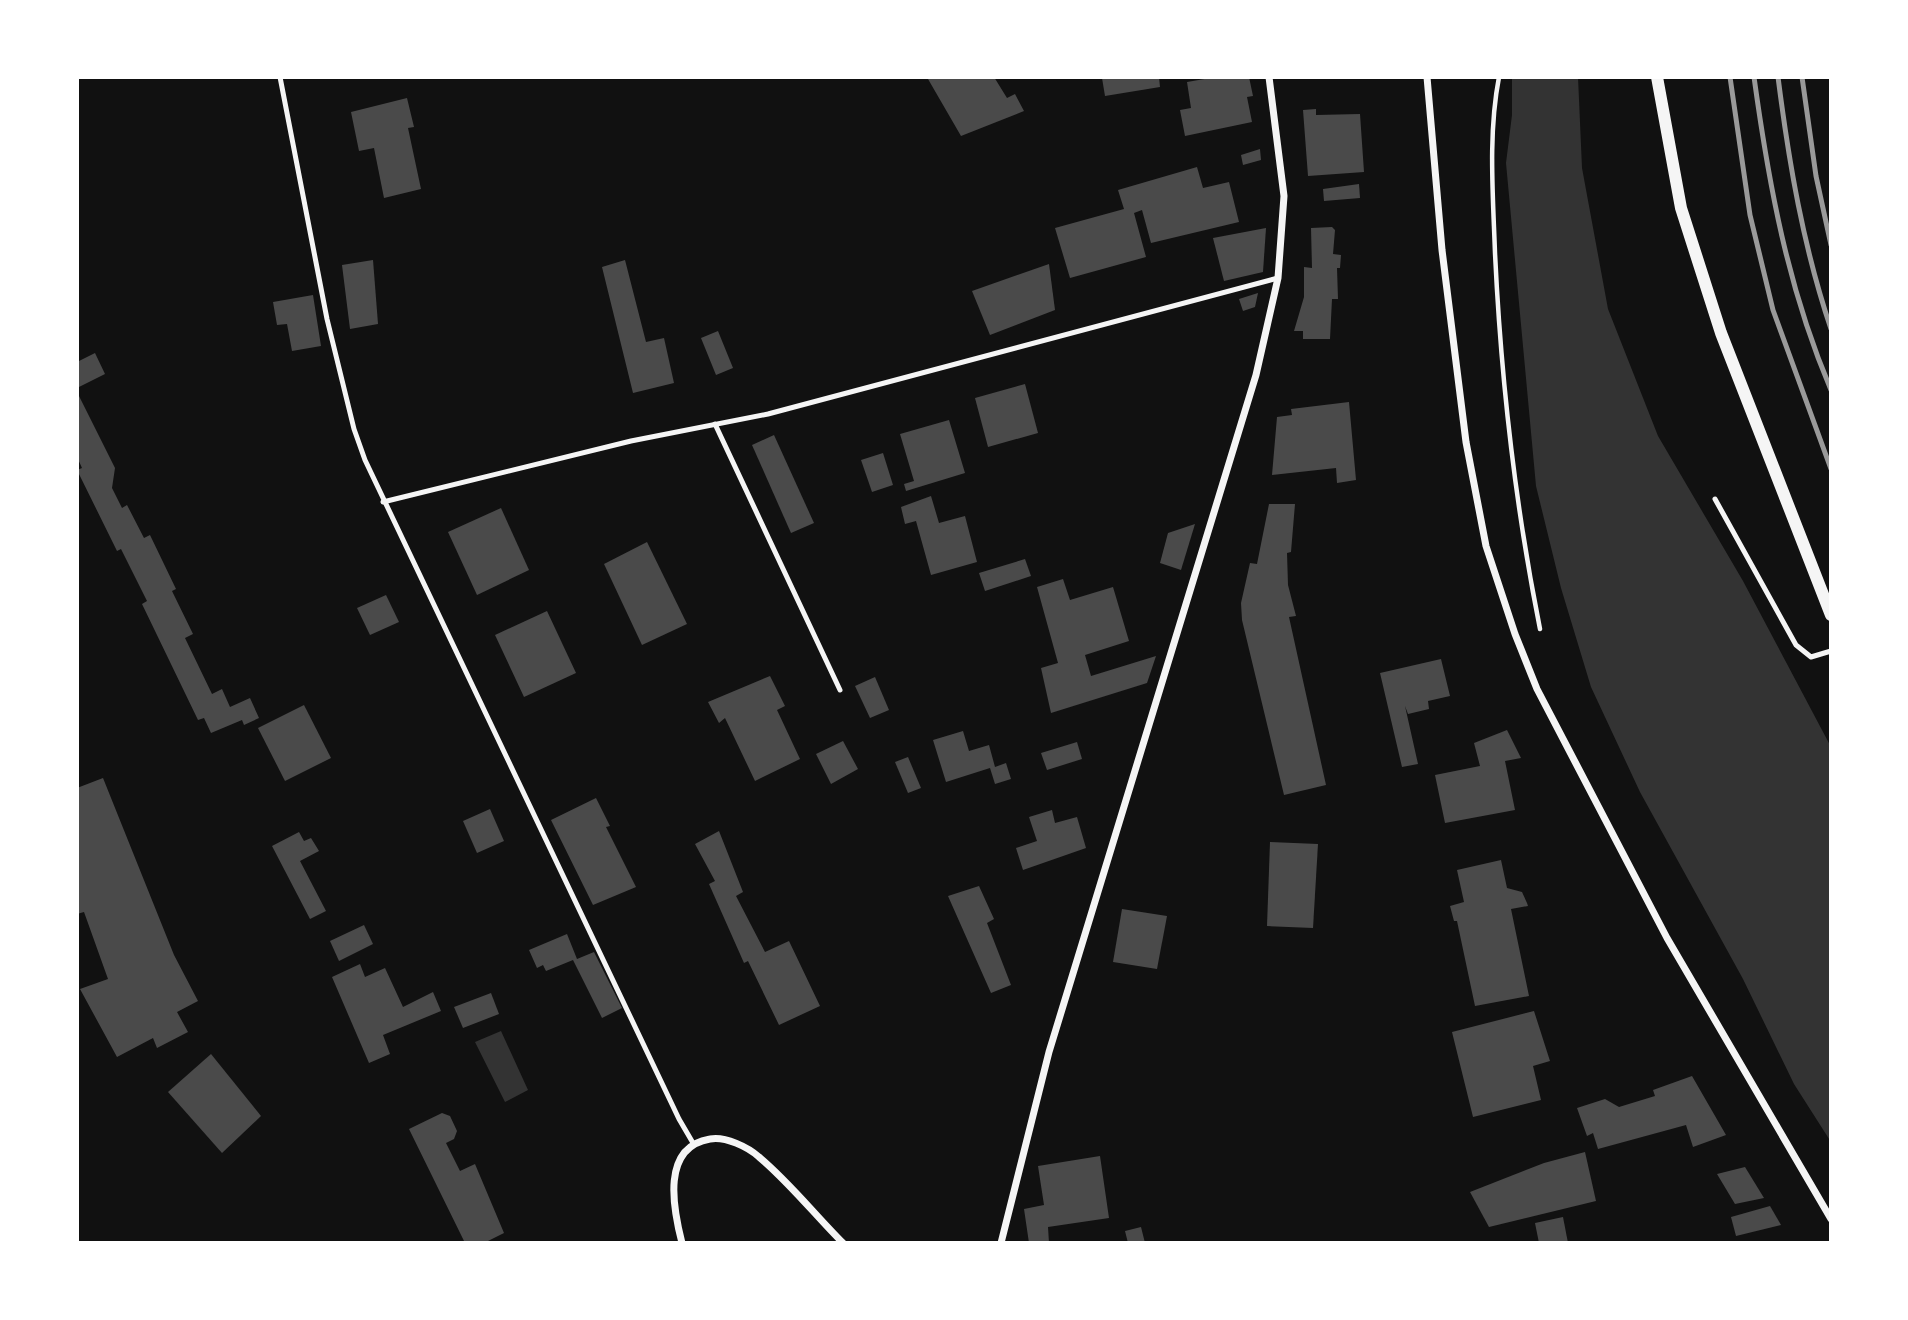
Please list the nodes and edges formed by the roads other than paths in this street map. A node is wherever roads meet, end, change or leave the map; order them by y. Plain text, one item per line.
1 (280, 77) edge
2 (1269, 77) edge
3 (1427, 77) edge
4 (1657, 77) edge
5 (1278, 278) junction
6 (715, 425) junction
7 (1716, 499) dead end
8 (383, 502) junction
9 (1831, 615) edge
10 (1831, 651) edge
11 (840, 690) dead end
12 (693, 1143) junction
13 (1831, 1219) edge
14 (682, 1243) edge
15 (843, 1243) edge
16 (1001, 1243) edge

1 - 8 lane
2 - 5 street
3 - 13 street
4 - 9 street
5 - 6 lane
5 - 16 street
6 - 8 lane
6 - 11 lane
7 - 10 lane
8 - 12 lane
12 - 14 street
12 - 15 street

